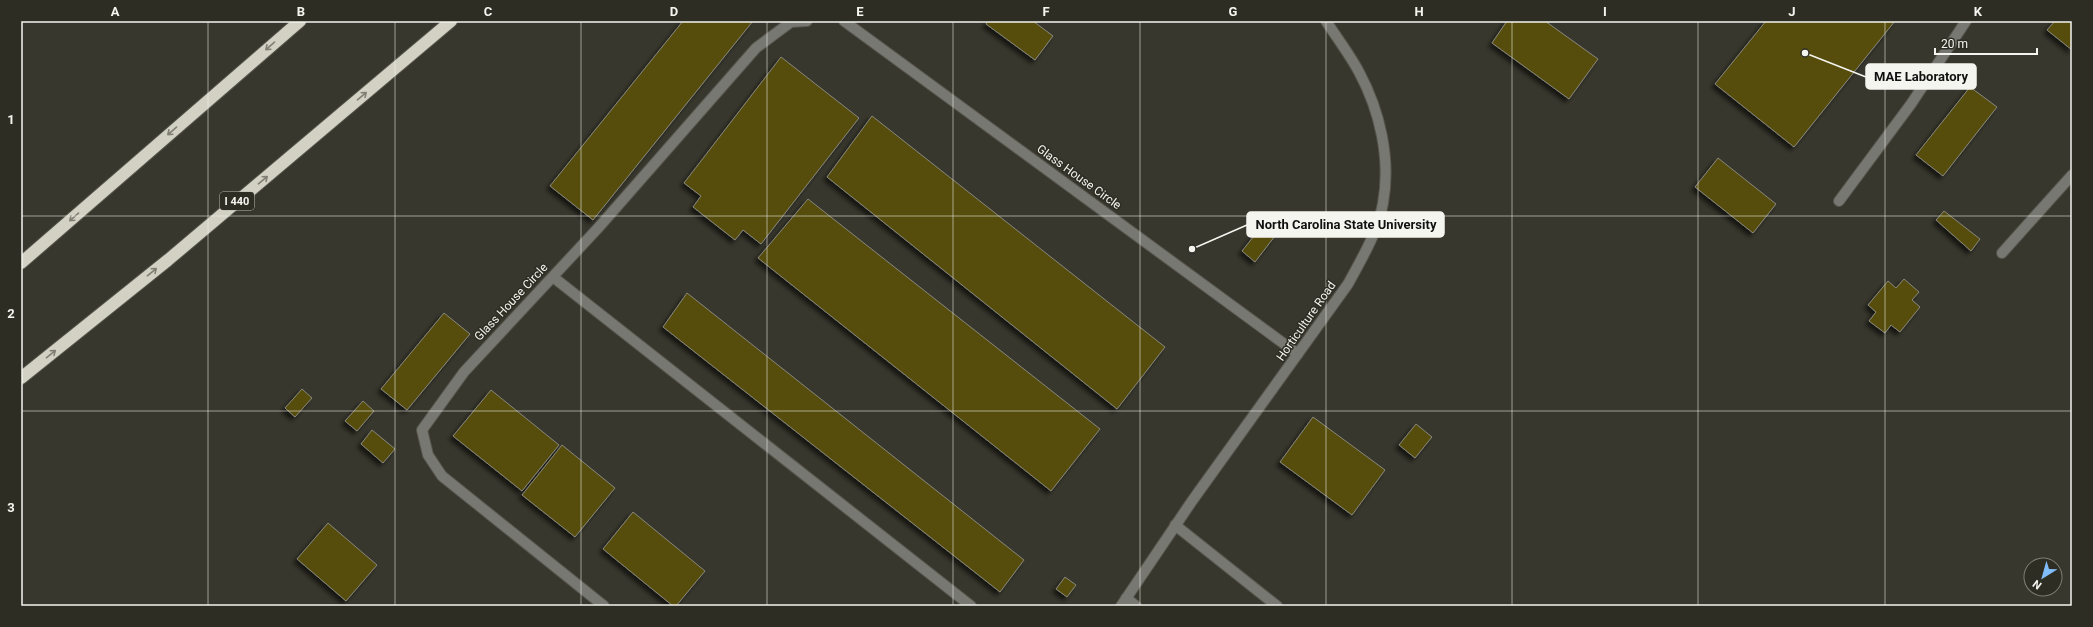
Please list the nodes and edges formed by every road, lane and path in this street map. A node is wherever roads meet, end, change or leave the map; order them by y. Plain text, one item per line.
1 (300, 21) edge
2 (451, 21) edge
3 (807, 21) edge
4 (844, 21) edge
5 (1326, 21) edge
6 (1966, 21) edge
7 (2072, 175) edge
8 (1839, 201) dead end
9 (2002, 253) dead end
10 (21, 263) edge
11 (553, 277) junction
12 (1298, 354) junction
13 (21, 378) edge
14 (1175, 525) junction
15 (1124, 602) edge
16 (604, 606) edge
17 (970, 606) edge
18 (1136, 606) edge
19 (1277, 606) edge

1 -> 10 highway
13 -> 2 highway, I 440
3 - 11 lane, Glass House Circle
4 - 12 lane, Glass House Circle
5 - 12 lane, Horticulture Road
6 - 8 lane
7 - 9 lane
11 - 16 lane, Glass House Circle
11 - 17 lane
12 - 14 lane, Horticulture Road
14 - 15 lane, Horticulture Road
14 - 19 lane
15 - 18 lane

